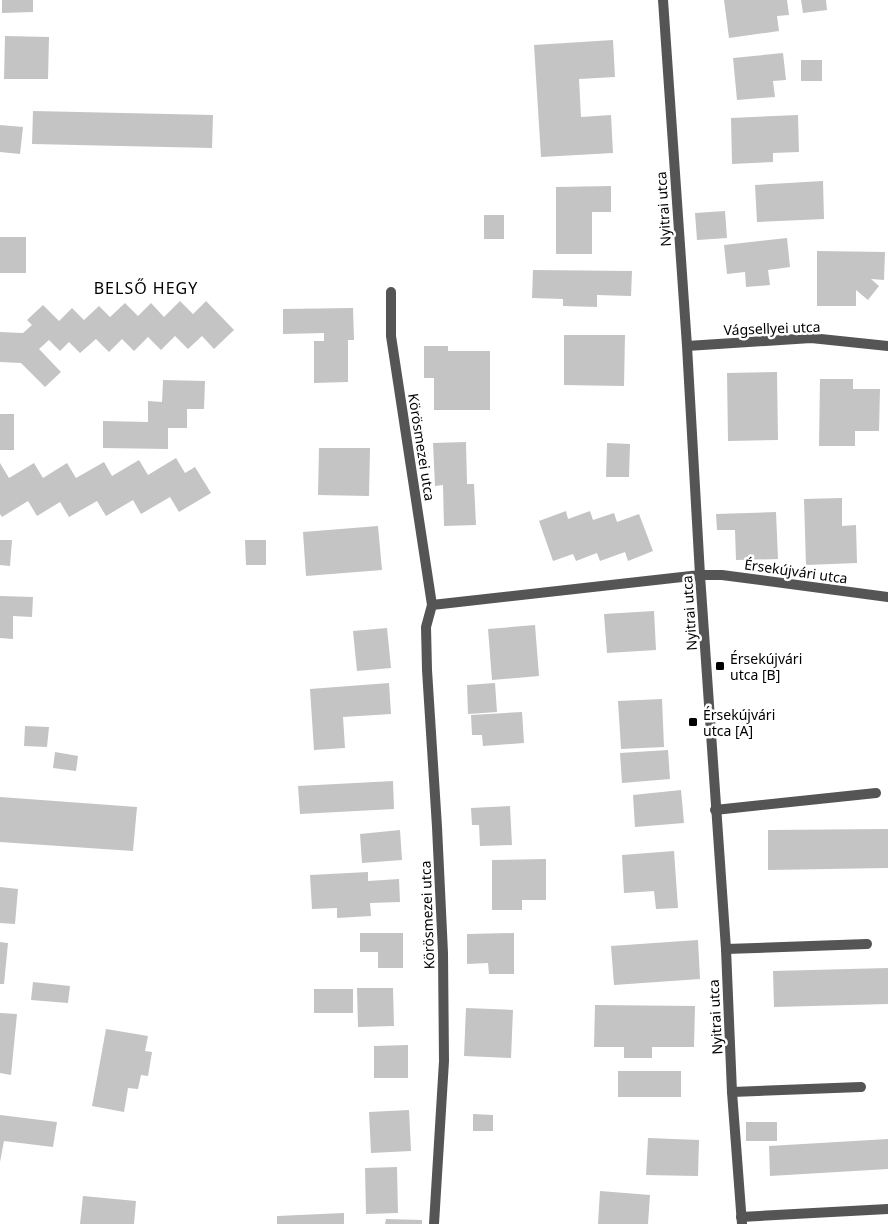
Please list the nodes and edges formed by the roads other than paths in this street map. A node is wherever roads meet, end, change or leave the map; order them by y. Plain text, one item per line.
1 (663, 0) edge
2 (391, 292) dead end
3 (687, 346) junction
4 (888, 346) edge
5 (700, 575) junction
6 (888, 597) edge
7 (432, 605) junction
8 (876, 793) dead end
9 (715, 810) junction
10 (867, 944) dead end
11 (726, 950) junction
12 (860, 1087) dead end
13 (732, 1092) junction
14 (888, 1210) edge
15 (742, 1221) edge
16 (434, 1224) edge

1 - 3 street, Nyitrai utca
2 - 7 street, Körösmezei utca
3 - 4 street, Vágsellyei utca
3 - 5 street, Nyitrai utca
5 - 6 street, Érsekújvári utca
5 - 7 street
5 - 9 street, Nyitrai utca
7 - 16 street, Körösmezei utca
8 - 9 street
9 - 11 street, Nyitrai utca
10 - 11 street
11 - 13 street, Nyitrai utca
12 - 13 street
13 - 15 street, Nyitrai utca
14 - 15 street

